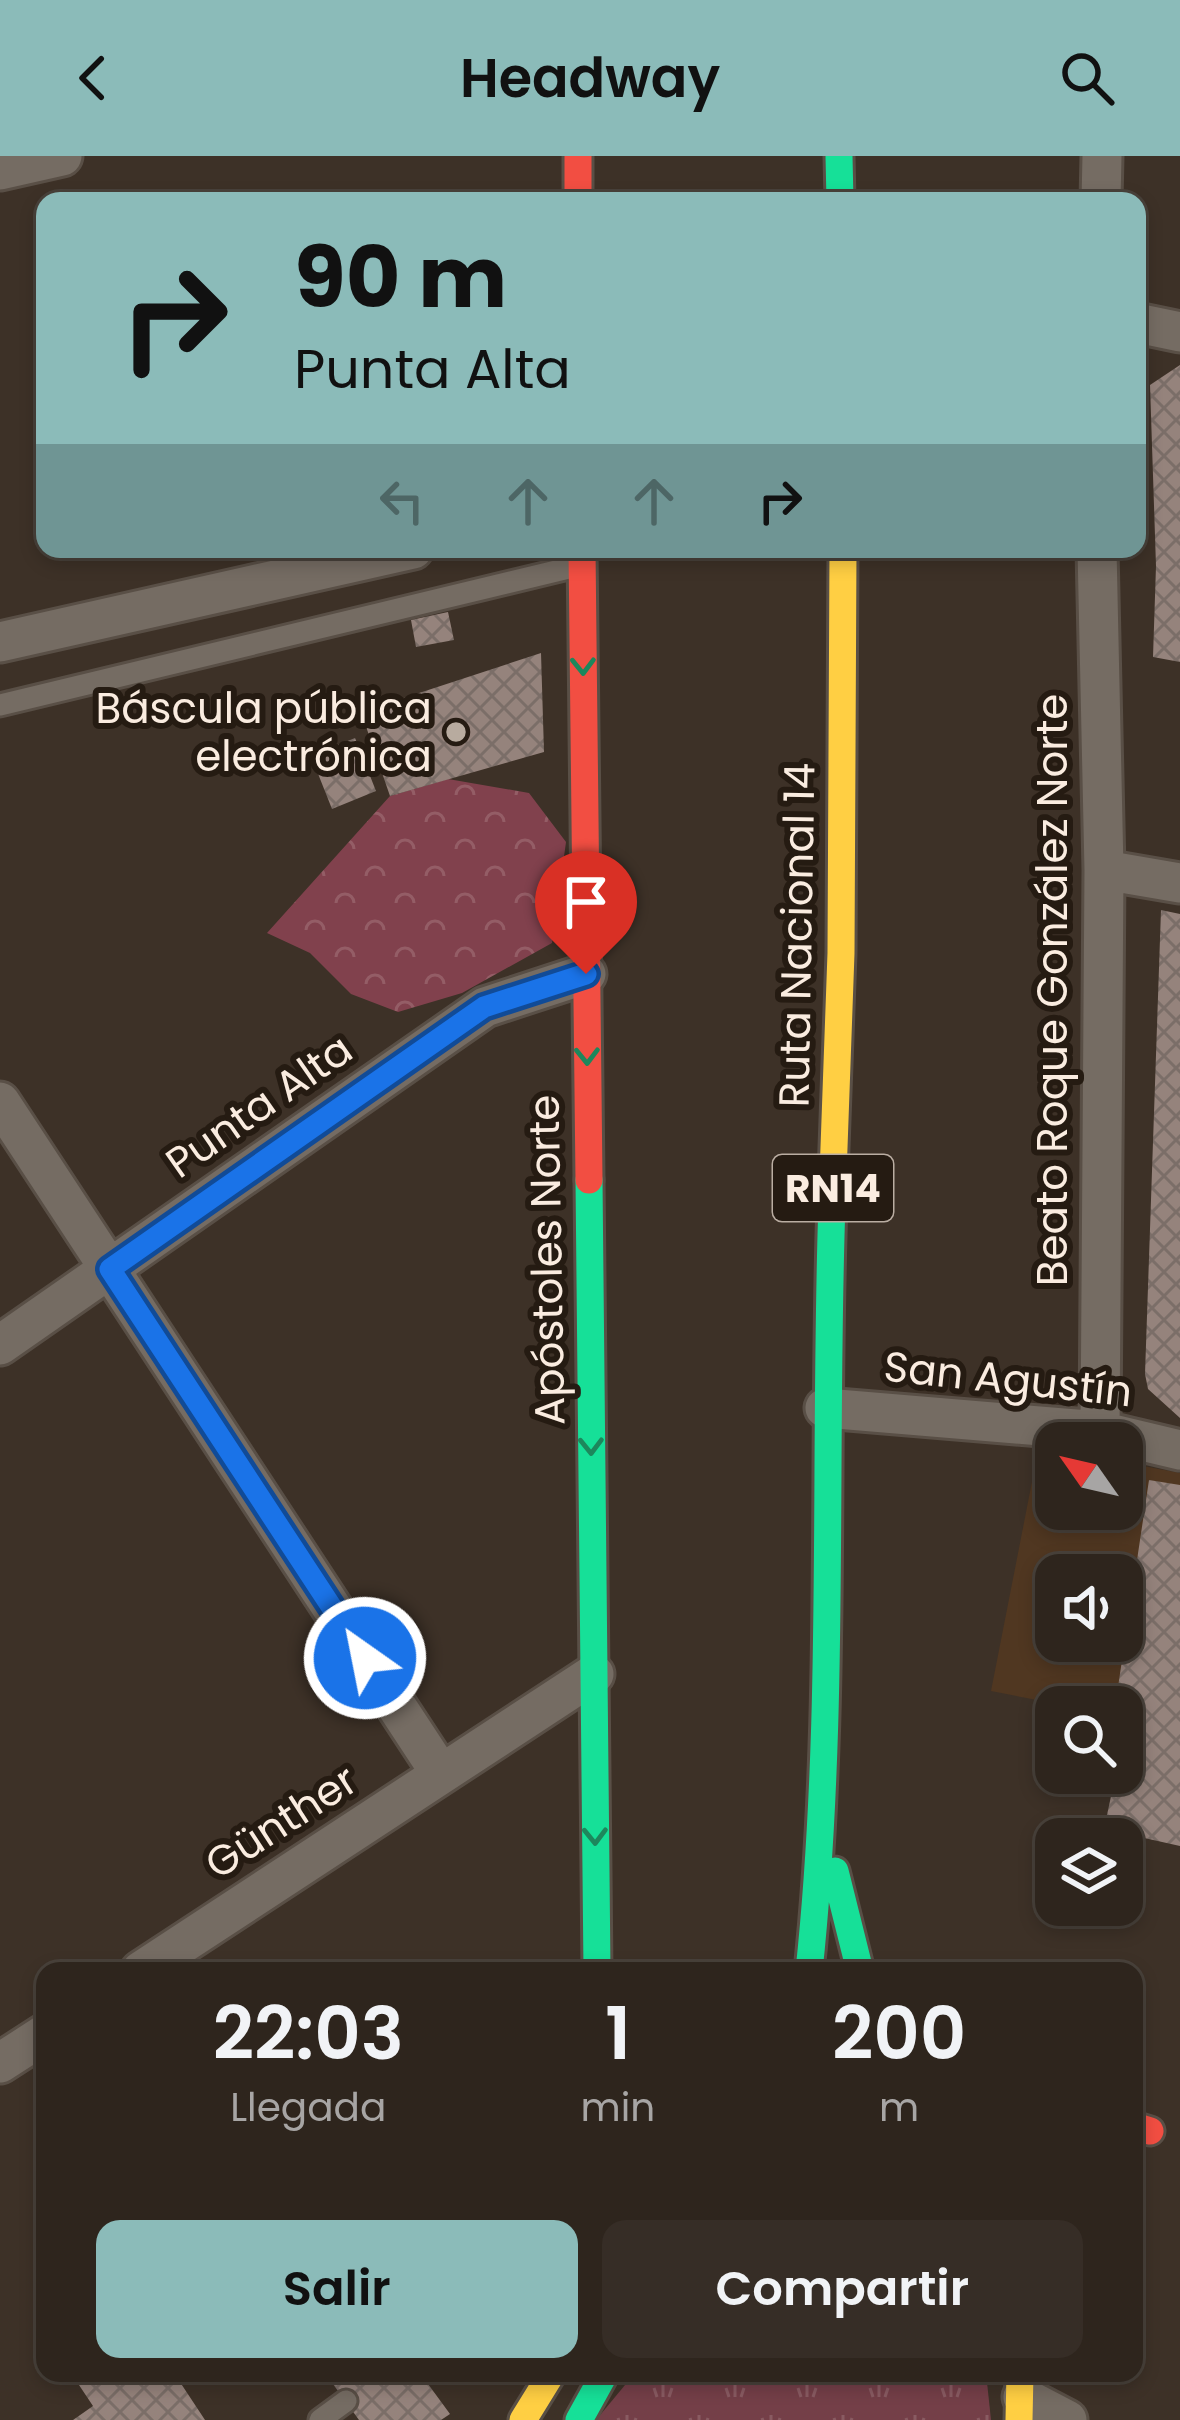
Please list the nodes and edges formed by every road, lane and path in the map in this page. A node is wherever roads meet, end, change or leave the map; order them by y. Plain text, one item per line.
1 (62, 156) edge
2 (578, 156) edge
3 (839, 156) edge
4 (1102, 156) edge
5 (0, 170) edge
6 (578, 192) edge
7 (840, 192) edge
8 (1101, 192) edge
9 (1146, 324) edge
10 (1180, 332) edge
11 (373, 558) edge
12 (578, 558) edge
13 (582, 558) edge
14 (843, 558) edge
15 (1097, 558) edge
16 (0, 642) edge
17 (0, 705) edge
18 (1104, 870) junction
19 (1180, 883) edge
20 (586, 974) junction
21 (0, 1102) edge
22 (110, 1269) junction
23 (0, 1345) edge
24 (825, 1408) junction
25 (1100, 1422) edge
26 (1035, 1426) edge
27 (1143, 1441) edge
28 (1180, 1450) edge
29 (594, 1674) junction
30 (441, 1774) junction
31 (824, 1827) junction
32 (155, 1962) edge
33 (597, 1962) edge
34 (810, 1962) edge
35 (858, 1962) edge
36 (36, 2040) edge
37 (0, 2063) edge
38 (1180, 2110) edge
39 (1143, 2135) edge
40 (546, 2382) edge
41 (599, 2382) edge
42 (1021, 2397) edge
43 (346, 2401) dead end
44 (576, 2418) edge
45 (320, 2420) edge
46 (523, 2420) edge
47 (1067, 2420) edge

1 - 5 street
2 - 6 main road
3 - 7 main road
4 - 8 street
9 - 10 street
11 - 16 street
12 - 17 lane
13 -> 20 main road, Apóstoles Norte
14 - 24 main road, Ruta Nacional 14 / RN14
15 - 18 street, Beato Roque González Norte
18 - 19 street
18 - 25 street, Beato Roque González Norte
20 - 22 street, Punta Alta
20 -> 29 main road, Apóstoles Norte
21 - 22 street
22 - 23 street, Punta Alta
22 - 30 street
24 - 26 street, San Agustín
24 - 31 main road, Ruta Nacional 14 / RN14
27 - 28 street, San Agustín
29 - 30 street, Günther
29 -> 33 main road, Apóstoles Norte
30 - 32 street, Günther
31 - 34 main road, Ruta Nacional 14 / RN14
31 - 35 main road, Ruta Nacional 14 / RN14
36 - 37 street
38 - 39 main road
40 - 46 main road
41 - 44 main road
42 - 47 street
43 - 45 lane

